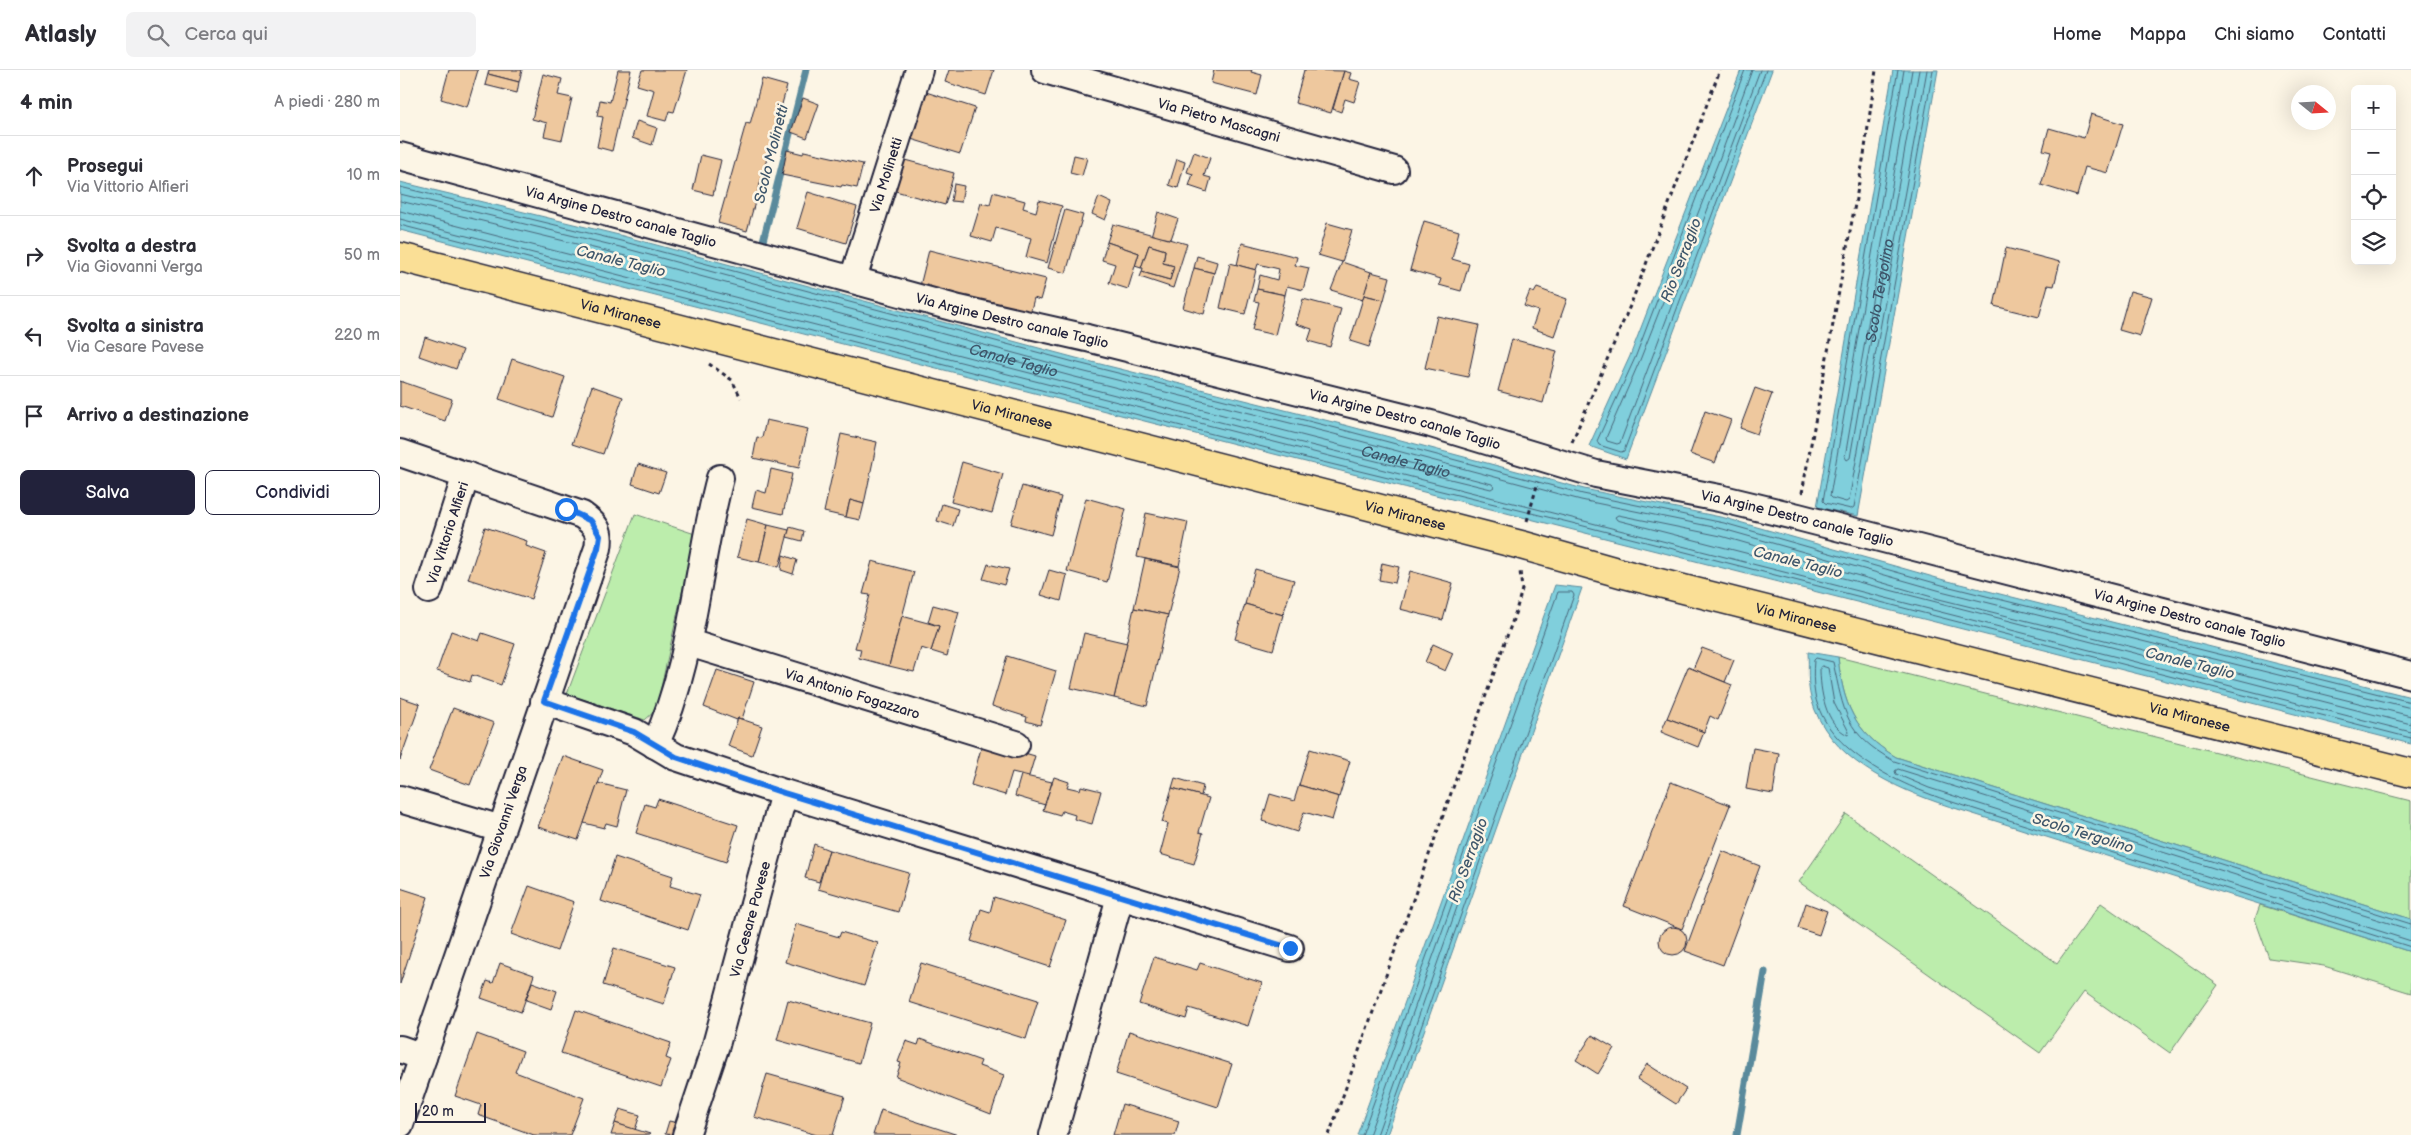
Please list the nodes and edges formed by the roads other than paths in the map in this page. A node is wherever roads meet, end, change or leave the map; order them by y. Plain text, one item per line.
1 (919, 70) edge
2 (1045, 70) edge
3 (400, 156) edge
4 (1394, 170) dead end
5 (400, 257) edge
6 (853, 279) junction
7 (400, 453) edge
8 (466, 475) junction
9 (720, 478) dead end
10 (591, 521) joint
11 (429, 590) dead end
12 (689, 643) junction
13 (2411, 675) edge
14 (544, 701) junction
15 (1016, 744) dead end
16 (655, 745) junction
17 (2411, 773) edge
18 (784, 793) junction
19 (400, 799) edge
20 (501, 829) junction
21 (1120, 896) junction
22 (1290, 948) dead end
23 (412, 1053) edge
24 (400, 1124) edge
25 (400, 1129) edge
26 (418, 1135) edge
27 (686, 1135) edge
28 (1053, 1135) edge

1 - 6 street, Via Molinetti
2 - 4 street, Via Pietro Mascagni
3 - 6 street, Via Argine Destro canale Taglio
5 - 17 main road, Via Miranese
6 - 13 street, Via Argine Destro canale Taglio
7 - 8 street, Via Vittorio Alfieri
8 - 10 street, Via Vittorio Alfieri
8 - 11 street, Via Vittorio Alfieri
9 - 12 street
10 - 14 street, Via Giovanni Verga
12 - 15 street, Via Antonio Fogazzaro
12 - 16 street
14 - 16 street
14 - 20 street, Via Giovanni Verga
16 - 18 street
18 - 21 street
18 - 27 street, Via Cesare Pavese
19 - 20 street
20 - 23 street, Via Giovanni Verga
21 - 22 street
21 - 28 street
23 - 24 street, Via Giovanni Verga
25 - 26 street

